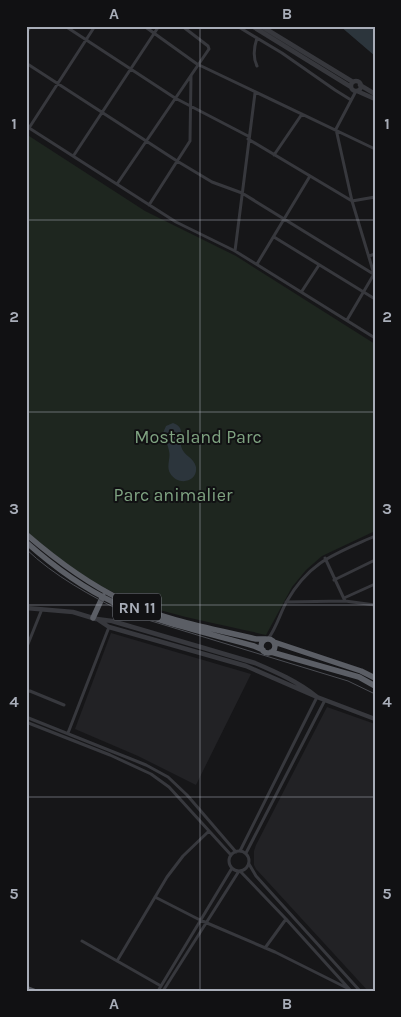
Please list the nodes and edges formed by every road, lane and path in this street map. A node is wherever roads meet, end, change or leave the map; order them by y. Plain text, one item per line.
1 (31, 26) edge
2 (65, 26) edge
3 (95, 26) edge
4 (144, 26) edge
5 (159, 26) edge
6 (182, 26) edge
7 (237, 26) edge
8 (252, 26) edge
9 (261, 26) edge
10 (26, 33) edge
11 (154, 34) junction
12 (257, 38) junction
13 (86, 39) junction
14 (26, 63) edge
15 (197, 64) junction
16 (257, 66) dead end
17 (132, 69) junction
18 (191, 75) junction
19 (58, 84) junction
20 (352, 85) junction
21 (360, 85) junction
22 (356, 91) junction
23 (255, 93) junction
24 (375, 94) edge
25 (175, 98) junction
26 (375, 99) edge
27 (352, 100) junction
28 (191, 107) junction
29 (103, 113) junction
30 (302, 114) junction
31 (27, 127) edge
32 (336, 130) junction
33 (248, 138) junction
34 (146, 141) junction
35 (375, 149) edge
36 (274, 155) junction
37 (74, 156) junction
38 (177, 161) junction
39 (310, 176) junction
40 (117, 184) junction
41 (242, 193) junction
42 (375, 197) edge
43 (352, 201) junction
44 (149, 205) junction
45 (284, 219) junction
46 (274, 237) junction
47 (235, 251) junction
48 (375, 254) edge
49 (369, 256) junction
50 (257, 264) junction
51 (319, 265) junction
52 (374, 274) edge
53 (302, 291) junction
54 (364, 292) junction
55 (375, 299) edge
56 (347, 320) junction
57 (375, 338) edge
58 (26, 534) edge
59 (375, 536) edge
60 (26, 542) edge
61 (325, 558) junction
62 (375, 560) edge
63 (334, 580) junction
64 (375, 584) edge
65 (103, 596) junction
66 (344, 599) junction
67 (286, 602) junction
68 (375, 605) edge
69 (26, 608) edge
70 (42, 609) junction
71 (95, 619) junction
72 (109, 627) junction
73 (270, 640) junction
74 (26, 649) edge
75 (263, 650) junction
76 (271, 652) junction
77 (375, 678) edge
78 (375, 686) edge
79 (26, 692) edge
80 (317, 697) junction
81 (325, 700) junction
82 (64, 705) dead end
83 (26, 717) edge
84 (375, 719) edge
85 (26, 722) edge
86 (68, 734) junction
87 (66, 738) junction
88 (282, 765) junction
89 (289, 769) junction
90 (209, 831) junction
91 (219, 834) junction
92 (215, 838) junction
93 (238, 851) junction
94 (246, 853) junction
95 (231, 856) junction
96 (249, 864) junction
97 (232, 868) junction
98 (240, 871) junction
99 (155, 897) junction
100 (286, 919) junction
101 (200, 920) junction
102 (205, 923) junction
103 (82, 941) dead end
104 (265, 948) junction
105 (117, 961) junction
106 (161, 986) junction
107 (26, 988) edge
108 (350, 990) edge
109 (359, 990) edge
110 (34, 991) edge
111 (158, 991) edge
112 (163, 991) edge

1 - 10 street
2 - 13 street
3 - 13 street
4 - 11 street
5 - 11 street
6 - 15 street
7 - 12 street
8 - 20 street
9 - 20 street
11 - 15 street
11 - 17 street
12 - 16 street
12 - 27 street
13 - 17 street
13 - 19 street
14 - 19 street
15 - 18 street
15 - 23 street
17 - 25 street
17 - 29 street
18 - 25 street
18 - 28 street
19 - 29 street
19 - 31 street
20 - 21 street
20 - 22 street
21 - 22 street
21 - 24 street
22 - 26 street
22 - 27 street
23 - 30 street
23 - 33 street
25 - 28 street
25 - 34 street
27 - 32 street
28 - 33 street
28 - 38 street
29 - 34 street
29 - 37 street
30 - 32 street
30 - 36 street
31 - 37 street
32 - 35 street
32 - 43 street
33 - 36 street
33 - 41 street
34 - 38 street
34 - 40 street
36 - 39 street
37 - 40 street
38 - 41 street
38 - 44 street
39 - 43 street
39 - 45 street
40 - 44 street
41 - 45 street
41 - 47 street
42 - 43 street
43 - 49 street
44 - 47 street
45 - 46 street
45 - 52 street
46 - 50 street
46 - 51 street
47 - 50 street
48 - 49 street
49 - 52 street
50 - 53 street
51 - 53 street
51 - 54 street
52 - 54 street
53 - 56 street
54 - 55 street
54 - 56 street
56 - 57 street
58 - 73 highway, RN 11
59 - 61 street
60 - 65 highway, RN 11
61 - 63 street
61 - 67 street
62 - 63 street
63 - 66 street
64 - 66 street
65 - 71 highway
65 - 75 highway, RN 11
66 - 67 street
66 - 68 street
67 - 73 street
69 - 70 street
70 - 71 street
70 - 74 street
71 - 72 street
71 - 80 street
72 - 80 street
72 - 86 street
73 - 75 highway
73 - 76 highway
73 - 77 highway, RN 11
75 - 76 highway
76 - 78 highway
79 - 82 street
80 - 81 street
80 - 88 street
81 - 84 street
81 - 89 street
83 - 86 street
85 - 87 street
86 - 87 street
86 - 91 street
87 - 90 street
88 - 89 street
88 - 93 street
89 - 94 street
90 - 92 street
90 - 99 street
91 - 92 street
91 - 93 street
92 - 95 street
93 - 94 street
93 - 95 street
94 - 96 street
95 - 97 street
96 - 98 street
96 - 109 street
97 - 98 street
97 - 101 street
98 - 100 street
98 - 102 street
99 - 101 street
99 - 105 street
100 - 104 street
100 - 108 street
101 - 102 street
101 - 106 street
102 - 104 street
102 - 112 street
103 - 105 street
104 - 108 street
105 - 106 street
106 - 111 street
107 - 110 main road

